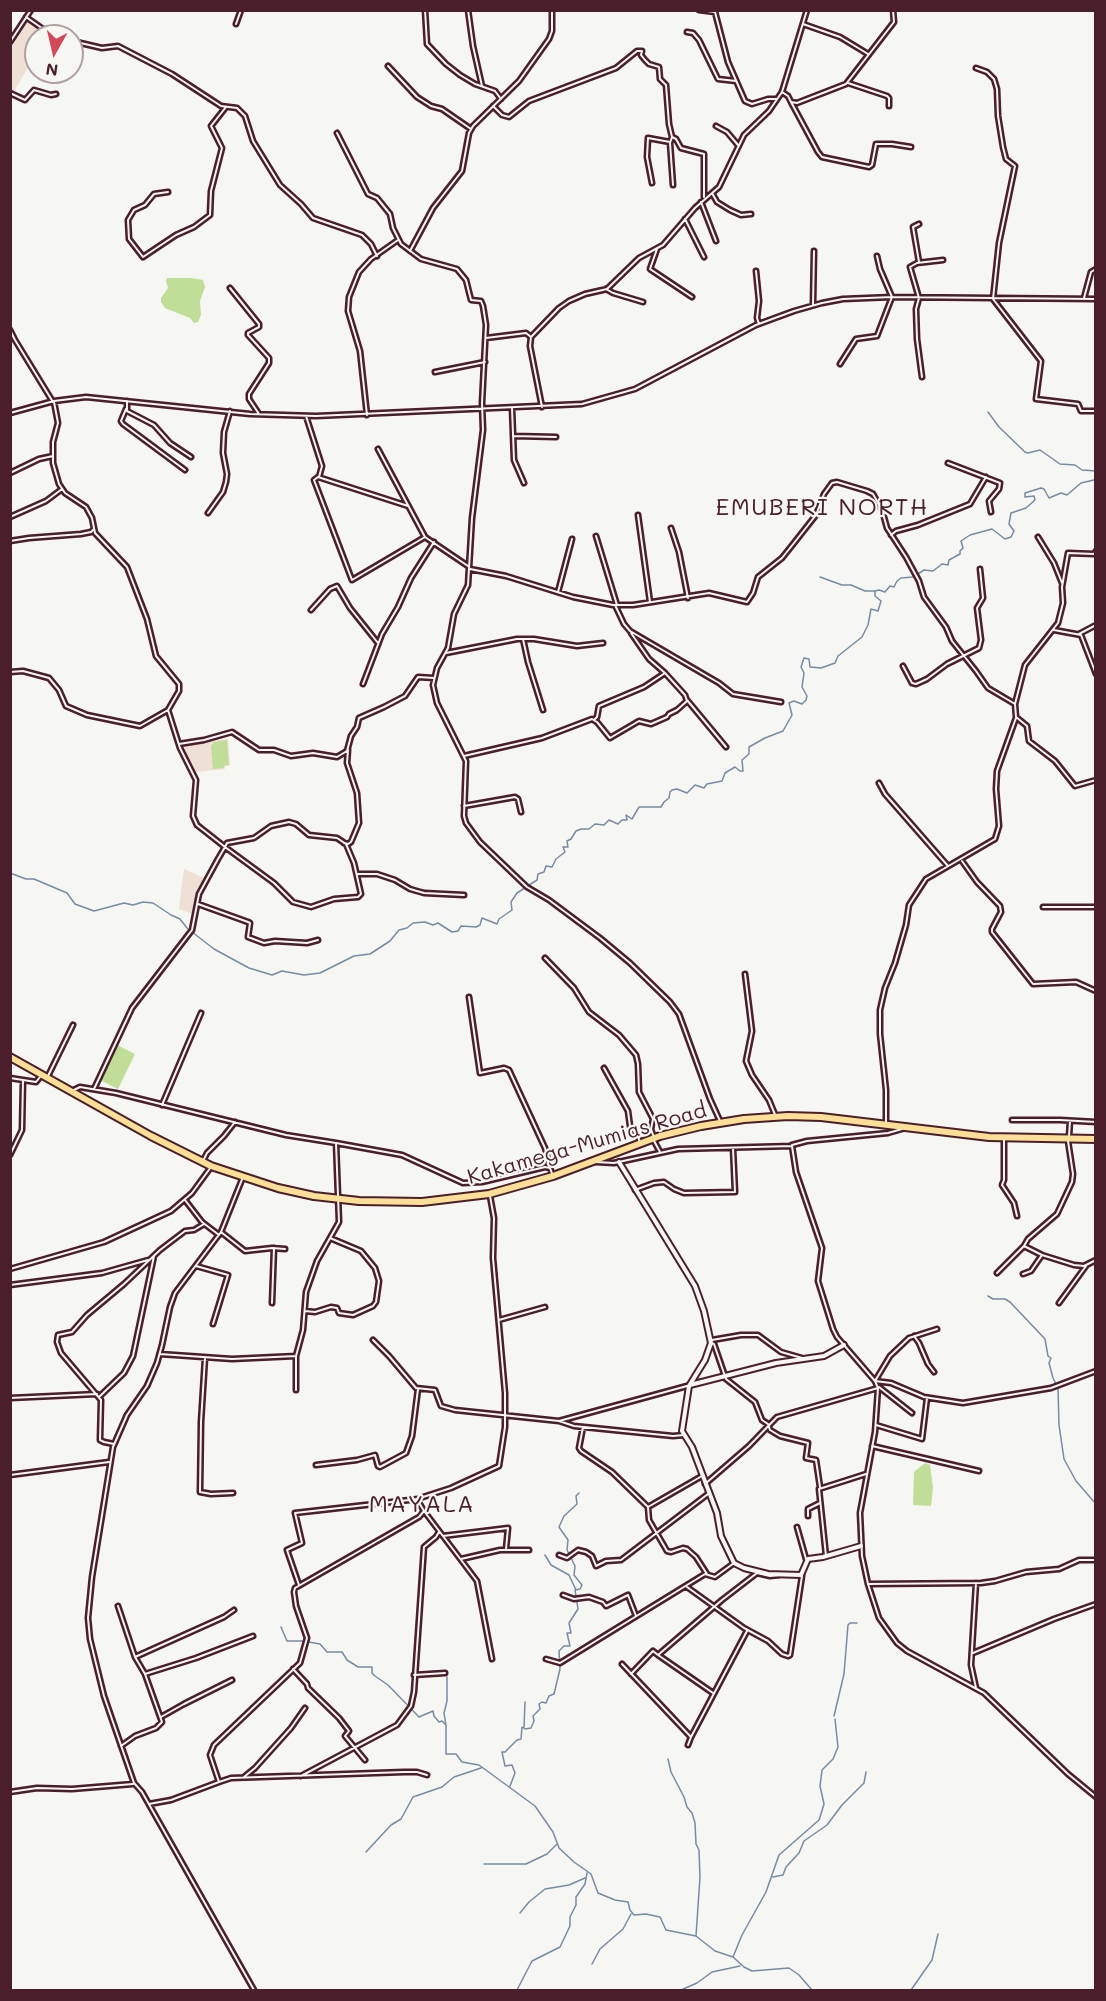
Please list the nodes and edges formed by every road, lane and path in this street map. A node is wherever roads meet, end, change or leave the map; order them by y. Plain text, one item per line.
1 (31, 10) edge
2 (242, 10) edge
3 (425, 10) edge
4 (468, 10) edge
5 (552, 10) edge
6 (699, 10) edge
7 (807, 10) edge
8 (892, 10) edge
9 (26, 17) junction
10 (36, 24) edge
11 (236, 24) dead end
12 (803, 24) junction
13 (687, 32) dead end
14 (10, 42) edge
15 (84, 44) edge
16 (868, 54) junction
17 (388, 66) dead end
18 (976, 68) dead end
19 (736, 81) junction
20 (848, 82) junction
21 (482, 86) junction
22 (782, 92) junction
23 (10, 93) edge
24 (56, 94) dead end
25 (501, 99) junction
26 (777, 99) junction
27 (791, 102) junction
28 (493, 106) junction
29 (889, 106) dead end
30 (226, 107) junction
31 (716, 126) dead end
32 (471, 129) junction
33 (337, 133) dead end
34 (672, 137) junction
35 (670, 142) junction
36 (738, 145) junction
37 (911, 147) dead end
38 (652, 183) dead end
39 (673, 184) dead end
40 (168, 192) dead end
41 (712, 194) junction
42 (702, 200) junction
43 (751, 214) dead end
44 (685, 219) junction
45 (919, 224) dead end
46 (398, 240) junction
47 (716, 241) dead end
48 (657, 249) junction
49 (814, 251) dead end
50 (410, 252) junction
51 (377, 256) junction
52 (877, 256) dead end
53 (704, 257) dead end
54 (943, 260) dead end
55 (919, 262) junction
56 (1095, 269) edge
57 (756, 271) dead end
58 (230, 288) dead end
59 (606, 289) junction
60 (692, 297) dead end
61 (892, 297) junction
62 (919, 298) junction
63 (993, 299) junction
64 (1083, 299) junction
65 (1095, 299) edge
66 (643, 302) dead end
67 (813, 305) junction
68 (759, 324) junction
69 (10, 330) edge
70 (531, 337) junction
71 (486, 338) junction
72 (485, 362) junction
73 (840, 364) dead end
74 (435, 372) dead end
75 (922, 377) dead end
76 (127, 401) junction
77 (54, 402) junction
78 (542, 407) junction
79 (512, 408) junction
80 (126, 409) junction
81 (482, 410) junction
82 (230, 411) junction
83 (1095, 411) edge
84 (10, 413) edge
85 (259, 414) junction
86 (367, 415) junction
87 (306, 416) junction
88 (514, 436) junction
89 (556, 437) dead end
90 (378, 449) dead end
91 (53, 456) junction
92 (191, 457) dead end
93 (948, 463) dead end
94 (185, 470) dead end
95 (10, 473) edge
96 (319, 477) junction
97 (986, 477) junction
98 (524, 483) dead end
99 (62, 489) junction
100 (408, 506) junction
101 (991, 512) dead end
102 (208, 513) dead end
103 (638, 515) dead end
104 (10, 517) edge
105 (671, 528) dead end
106 (94, 529) junction
107 (891, 535) junction
108 (596, 536) dead end
109 (425, 537) junction
110 (1038, 537) dead end
111 (572, 539) dead end
112 (10, 541) edge
113 (434, 542) junction
114 (1095, 551) edge
115 (468, 567) junction
116 (980, 569) dead end
117 (1062, 583) junction
118 (558, 592) junction
119 (688, 598) junction
120 (650, 602) junction
121 (616, 605) junction
122 (311, 610) dead end
123 (1095, 625) edge
124 (1054, 630) junction
125 (630, 631) junction
126 (1079, 634) junction
127 (523, 639) junction
128 (378, 643) junction
129 (603, 643) dead end
130 (446, 653) junction
131 (964, 656) junction
132 (903, 666) dead end
133 (10, 672) edge
134 (665, 673) junction
135 (1095, 674) edge
136 (434, 678) junction
137 (363, 684) dead end
138 (687, 700) junction
139 (781, 702) dead end
140 (1015, 704) junction
141 (168, 710) junction
142 (543, 710) dead end
143 (1016, 717) junction
144 (594, 720) junction
145 (178, 744) junction
146 (726, 747) dead end
147 (349, 748) junction
148 (464, 756) junction
149 (1095, 780) edge
150 (879, 783) dead end
151 (464, 806) junction
152 (521, 812) dead end
153 (345, 843) junction
154 (349, 843) junction
155 (225, 847) junction
156 (347, 847) junction
157 (961, 860) junction
158 (948, 866) junction
159 (358, 874) junction
160 (464, 895) dead end
161 (198, 904) junction
162 (1043, 907) dead end
163 (1095, 907) edge
164 (318, 940) dead end
165 (544, 958) dead end
166 (746, 974) dead end
167 (1095, 991) edge
168 (470, 997) dead end
169 (201, 1013) dead end
170 (73, 1025) dead end
171 (10, 1057) edge
172 (604, 1068) dead end
173 (40, 1074) junction
174 (10, 1078) edge
175 (47, 1078) junction
176 (23, 1081) junction
177 (94, 1089) junction
178 (72, 1092) junction
179 (162, 1105) junction
180 (776, 1116) junction
181 (1012, 1120) dead end
182 (1070, 1121) junction
183 (235, 1122) junction
184 (720, 1122) junction
185 (1095, 1122) edge
186 (883, 1125) junction
187 (908, 1128) junction
188 (881, 1133) junction
189 (654, 1138) junction
190 (1004, 1138) junction
191 (1069, 1139) junction
192 (1095, 1139) edge
193 (336, 1143) junction
194 (640, 1143) junction
195 (791, 1145) junction
196 (733, 1148) junction
197 (660, 1152) junction
198 (10, 1155) edge
199 (604, 1156) junction
200 (593, 1160) junction
201 (203, 1162) junction
202 (619, 1162) junction
203 (610, 1163) junction
204 (211, 1166) junction
205 (550, 1168) junction
206 (553, 1176) junction
207 (243, 1177) junction
208 (635, 1190) junction
209 (489, 1194) junction
210 (338, 1199) junction
211 (185, 1200) junction
212 (1017, 1216) dead end
213 (204, 1224) junction
214 (220, 1234) junction
215 (330, 1238) junction
216 (1024, 1246) junction
217 (274, 1248) junction
218 (285, 1249) dead end
219 (1042, 1255) junction
220 (154, 1256) junction
221 (151, 1259) junction
222 (1095, 1260) edge
223 (1087, 1263) junction
224 (196, 1266) junction
225 (10, 1269) edge
226 (998, 1273) dead end
227 (1023, 1274) dead end
228 (10, 1285) edge
229 (272, 1303) dead end
230 (1059, 1303) dead end
231 (545, 1306) dead end
232 (304, 1311) junction
233 (498, 1320) junction
234 (213, 1324) dead end
235 (937, 1329) dead end
236 (914, 1336) junction
237 (373, 1340) dead end
238 (712, 1341) junction
239 (844, 1345) junction
240 (160, 1354) junction
241 (296, 1356) junction
242 (205, 1358) junction
243 (804, 1359) junction
244 (1095, 1371) edge
245 (934, 1372) dead end
246 (725, 1377) junction
247 (875, 1381) junction
248 (689, 1385) junction
249 (878, 1386) junction
250 (418, 1389) junction
251 (296, 1390) dead end
252 (98, 1395) junction
253 (10, 1398) edge
254 (927, 1398) junction
255 (912, 1413) dead end
256 (505, 1414) junction
257 (559, 1421) junction
258 (769, 1425) junction
259 (876, 1425) junction
260 (583, 1427) junction
261 (684, 1435) junction
262 (114, 1444) junction
263 (872, 1446) junction
264 (109, 1462) junction
265 (316, 1465) dead end
266 (979, 1471) dead end
267 (867, 1474) junction
268 (10, 1475) edge
269 (702, 1476) junction
270 (705, 1484) junction
271 (820, 1487) junction
272 (233, 1493) dead end
273 (708, 1494) junction
274 (418, 1499) junction
275 (820, 1503) junction
276 (648, 1506) junction
277 (424, 1511) junction
278 (808, 1516) dead end
279 (797, 1527) dead end
280 (439, 1532) junction
281 (656, 1534) junction
282 (442, 1536) junction
283 (861, 1546) junction
284 (506, 1550) junction
285 (529, 1550) dead end
286 (559, 1555) dead end
287 (826, 1556) junction
288 (461, 1559) junction
289 (806, 1560) junction
290 (1095, 1560) edge
291 (734, 1563) junction
292 (803, 1573) junction
293 (706, 1574) junction
294 (779, 1575) junction
295 (976, 1583) junction
296 (868, 1584) junction
297 (299, 1585) junction
298 (686, 1586) junction
299 (563, 1595) dead end
300 (1095, 1604) edge
301 (118, 1606) dead end
302 (715, 1606) junction
303 (234, 1610) dead end
304 (636, 1616) junction
305 (748, 1631) junction
306 (253, 1636) dead end
307 (973, 1653) junction
308 (658, 1655) junction
309 (135, 1657) junction
310 (492, 1659) dead end
311 (546, 1659) dead end
312 (622, 1664) dead end
313 (293, 1669) junction
314 (445, 1672) dead end
315 (145, 1674) junction
316 (631, 1674) junction
317 (414, 1675) junction
318 (232, 1680) dead end
319 (976, 1688) junction
320 (713, 1693) junction
321 (305, 1708) dead end
322 (161, 1717) junction
323 (691, 1737) junction
324 (688, 1745) dead end
325 (121, 1746) junction
326 (353, 1747) junction
327 (365, 1760) dead end
328 (427, 1775) dead end
329 (301, 1776) junction
330 (244, 1778) junction
331 (219, 1782) junction
332 (134, 1783) junction
333 (10, 1792) edge
334 (1095, 1797) edge
335 (149, 1804) junction
336 (254, 1990) edge

1 - 9 street
2 - 11 street
3 - 21 street
4 - 21 street
5 - 25 street
6 - 19 street
7 - 12 street
8 - 16 street
9 - 10 street
9 - 14 street
12 - 16 street
12 - 22 street
13 - 19 street
15 - 30 street
16 - 20 street
17 - 32 street
18 - 63 street
19 - 26 street
20 - 27 street
20 - 29 street
21 - 25 street
22 - 26 street
22 - 27 street
23 - 24 street
25 - 28 street
26 - 36 street
27 - 37 street
28 - 32 street
28 - 34 street
30 - 40 street
30 - 51 street
31 - 36 street
32 - 50 street
33 - 46 street
34 - 35 street
34 - 42 street
35 - 38 street
35 - 39 street
36 - 41 street
41 - 42 street
41 - 43 street
42 - 44 street
42 - 47 street
44 - 48 street
44 - 53 street
45 - 55 street
46 - 50 street
46 - 51 street
48 - 59 street
48 - 60 street
49 - 67 street
50 - 71 street
51 - 86 street
52 - 61 street
54 - 55 street
55 - 62 street
56 - 64 street
57 - 68 street
58 - 85 street
59 - 66 street
59 - 70 street
61 - 62 street
61 - 67 street
61 - 73 street
62 - 63 street
62 - 75 street
63 - 64 street
63 - 83 street
64 - 65 street
67 - 68 street
68 - 78 street
69 - 77 street
70 - 71 street
70 - 78 street
71 - 72 street
72 - 74 street
72 - 81 street
76 - 77 street
76 - 80 street
76 - 82 street
77 - 84 street
77 - 91 street
78 - 79 street
79 - 81 street
79 - 88 street
80 - 92 street
80 - 94 street
81 - 86 street
81 - 115 street
82 - 85 street
82 - 102 street
85 - 87 street
86 - 87 street
87 - 96 street
88 - 89 street
88 - 98 street
90 - 100 street
91 - 95 street
91 - 99 street
93 - 97 street
96 - 100 street
96 - 109 street
97 - 101 street
97 - 107 street
99 - 104 street
99 - 106 street
100 - 109 street
103 - 120 street
105 - 119 street
106 - 112 street
106 - 141 street
107 - 119 street
107 - 131 street
108 - 121 street
109 - 113 street
110 - 117 street
111 - 118 street
113 - 115 street
113 - 128 street
114 - 117 street
115 - 118 street
115 - 130 street
116 - 131 street
117 - 124 street
118 - 121 street
119 - 120 street
120 - 121 street
121 - 125 street
122 - 128 street
123 - 126 street
124 - 126 street
124 - 140 street
125 - 134 street
125 - 139 street
126 - 135 street
127 - 129 street
127 - 130 street
127 - 142 street
128 - 137 street
130 - 136 street
131 - 132 street
131 - 140 street
133 - 141 street
134 - 138 street
134 - 144 street
136 - 147 street
136 - 148 street
138 - 144 street
138 - 146 street
140 - 143 street
141 - 145 street
143 - 149 street
143 - 157 street
144 - 148 street
145 - 147 street
145 - 155 street
147 - 154 street
148 - 151 street
150 - 158 street
151 - 152 street
151 - 184 street
153 - 154 street
153 - 155 street
153 - 156 street
154 - 156 street
155 - 159 street
155 - 161 street
156 - 159 street
157 - 158 street
157 - 167 street
158 - 186 street
159 - 160 street
161 - 164 street
161 - 177 street
162 - 163 street
165 - 189 street
166 - 180 street
168 - 205 street
169 - 179 street
170 - 175 street
171 - 173 highway, Kakamega-Mumias Road
172 - 194 street
173 - 175 highway, Kakamega-Mumias Road
173 - 176 street
174 - 176 street
175 - 178 highway, Kakamega-Mumias Road
176 - 198 street
177 - 178 street
177 - 179 street
178 - 201 highway, Kakamega-Mumias Road
179 - 183 street
180 - 184 highway, Kakamega-Mumias Road
180 - 186 highway, Kakamega-Mumias Road
181 - 182 street
182 - 185 street
182 - 191 street
183 - 193 street
183 - 201 street
184 - 189 highway, Kakamega-Mumias Road
186 - 187 highway, Kakamega-Mumias Road
186 - 188 street
187 - 188 street
187 - 190 highway, Kakamega-Mumias Road
188 - 195 street
189 - 194 highway, Kakamega-Mumias Road
189 - 197 street
190 - 191 highway, Kakamega-Mumias Road
190 - 212 street
191 - 192 highway, Kakamega-Mumias Road
191 - 216 street
193 - 205 street
193 - 210 street
194 - 199 highway, Kakamega-Mumias Road
195 - 196 street
195 - 239 street
196 - 197 street
196 - 208 street
197 - 202 street
199 - 200 highway, Kakamega-Mumias Road
199 - 203 street
200 - 203 street
200 - 206 highway, Kakamega-Mumias Road
201 - 204 highway, Kakamega-Mumias Road
202 - 203 street
202 - 208 street
204 - 207 highway, Kakamega-Mumias Road
204 - 211 street
205 - 206 street
206 - 209 highway, Kakamega-Mumias Road
207 - 210 highway, Kakamega-Mumias Road
207 - 214 street
208 - 238 street
209 - 210 highway, Kakamega-Mumias Road
209 - 233 street
210 - 215 street
211 - 213 street
211 - 225 street
213 - 214 street
213 - 220 street
214 - 217 street
214 - 224 street
215 - 232 street
215 - 232 street
216 - 219 street
216 - 226 street
217 - 218 street
217 - 229 street
219 - 223 street
219 - 227 street
220 - 221 street
220 - 252 street
221 - 228 street
221 - 252 street
222 - 223 street
223 - 230 street
224 - 234 street
224 - 240 street
231 - 233 street
232 - 241 street
233 - 256 street
235 - 236 street
236 - 245 street
236 - 247 street
237 - 250 street
238 - 243 street
238 - 246 street
238 - 248 street
239 - 243 street
239 - 247 street
240 - 242 street
240 - 262 street
241 - 242 street
241 - 251 street
242 - 272 street
243 - 246 street
244 - 254 street
246 - 248 street
246 - 258 street
247 - 249 street
247 - 254 street
248 - 257 street
248 - 261 street
249 - 255 street
249 - 258 street
249 - 259 street
250 - 256 street
250 - 265 street
252 - 253 street
252 - 262 street
254 - 259 street
256 - 257 street
256 - 274 street
257 - 260 street
258 - 270 street
258 - 271 street
259 - 263 street
260 - 261 street
260 - 276 street
261 - 269 street
262 - 264 street
263 - 266 street
263 - 267 street
264 - 268 street
264 - 325 street
267 - 271 street
267 - 283 street
269 - 270 street
269 - 276 street
270 - 273 street
271 - 275 street
273 - 281 street
273 - 291 street
274 - 277 street
274 - 297 street
275 - 278 street
275 - 287 street
276 - 281 street
277 - 280 street
277 - 297 street
279 - 289 street
280 - 282 street
280 - 317 street
281 - 286 street
281 - 293 street
282 - 284 street
282 - 288 street
283 - 287 street
283 - 296 street
284 - 285 street
284 - 288 street
287 - 289 street
288 - 310 street
289 - 292 street
290 - 295 street
291 - 293 street
291 - 294 street
292 - 294 street
292 - 305 street
293 - 298 street
294 - 302 street
295 - 296 street
295 - 307 street
296 - 319 street
297 - 313 street
298 - 302 street
298 - 304 street
299 - 304 street
300 - 307 street
301 - 309 street
302 - 305 street
302 - 308 street
303 - 309 street
304 - 311 street
305 - 320 street
306 - 315 street
307 - 319 street
308 - 316 street
308 - 320 street
309 - 315 street
312 - 316 street
313 - 326 street
313 - 331 street
314 - 317 street
315 - 322 street
316 - 323 street
317 - 326 street
318 - 322 street
319 - 334 street
320 - 323 street
321 - 330 street
322 - 325 street
323 - 324 street
325 - 332 street
326 - 327 street
326 - 329 street
328 - 329 street
329 - 330 street
330 - 331 street
331 - 335 street
332 - 333 street
332 - 335 street
335 - 336 street

